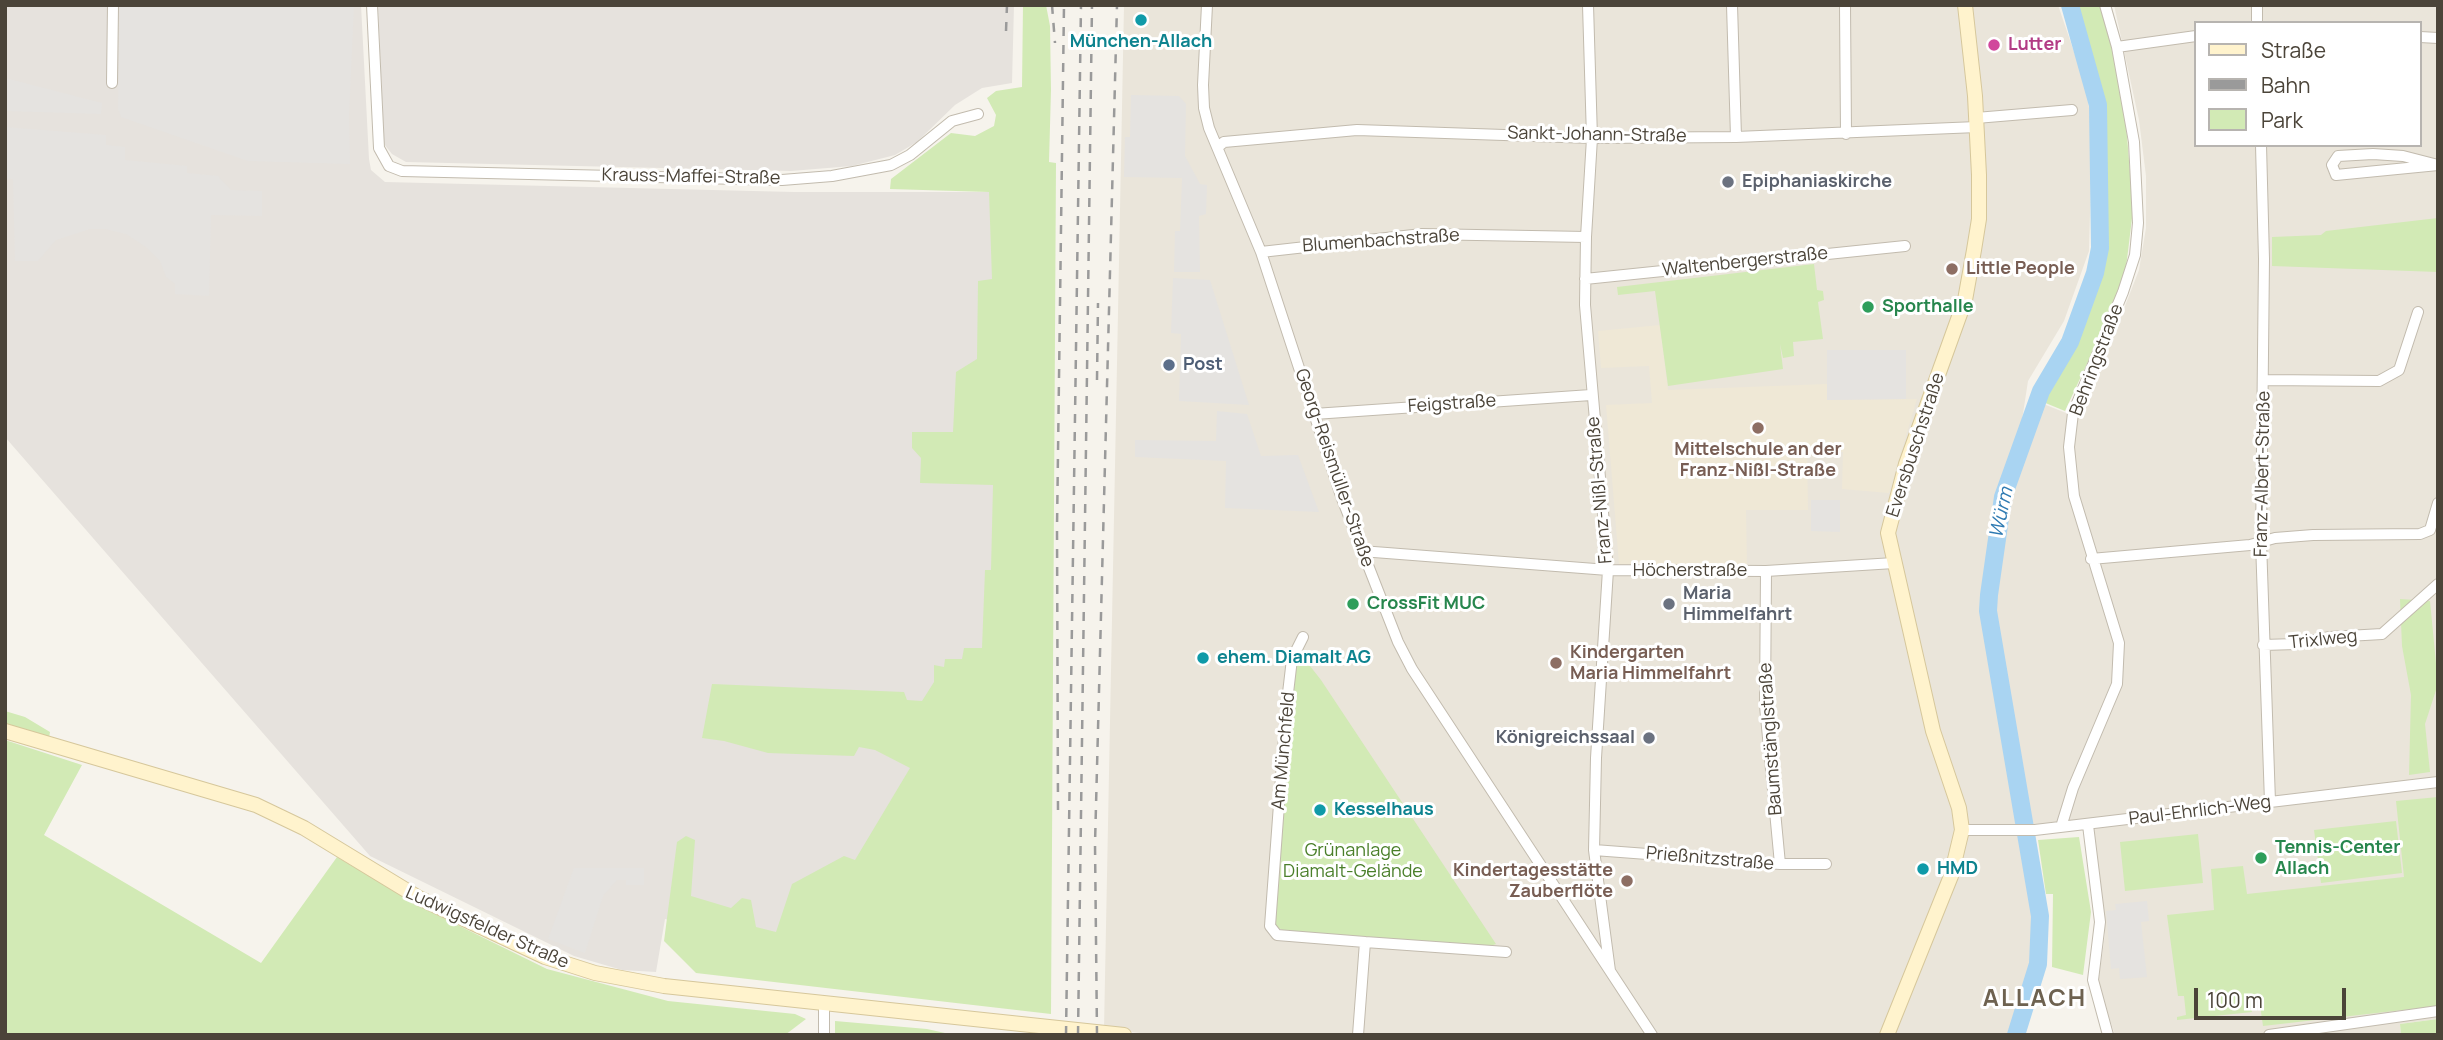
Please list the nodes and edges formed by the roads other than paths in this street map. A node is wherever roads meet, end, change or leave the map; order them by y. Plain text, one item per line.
1 (113, 5) edge
2 (373, 5) edge
3 (1207, 5) edge
4 (1588, 5) edge
5 (1732, 5) edge
6 (1845, 5) edge
7 (1965, 5) edge
8 (2105, 5) edge
9 (2194, 36) edge
10 (2117, 47) junction
11 (112, 83) dead end
12 (2072, 110) dead end
13 (978, 114) dead end
14 (1977, 123) junction
15 (1846, 134) junction
16 (1736, 137) junction
17 (1592, 138) junction
18 (1219, 146) junction
19 (2261, 147) edge
20 (2438, 165) edge
21 (1586, 237) junction
22 (1905, 246) dead end
23 (1261, 252) junction
24 (1585, 279) junction
25 (2418, 312) dead end
26 (2264, 380) junction
27 (1591, 395) junction
28 (1314, 414) junction
29 (2438, 503) edge
30 (2261, 542) junction
31 (1361, 551) junction
32 (2091, 559) junction
33 (1894, 562) junction
34 (1608, 570) junction
35 (1766, 571) junction
36 (2438, 584) edge
37 (1303, 637) dead end
38 (2263, 645) junction
39 (5, 731) edge
40 (2438, 782) edge
41 (2270, 802) junction
42 (2088, 825) junction
43 (2061, 827) junction
44 (1962, 830) junction
45 (1594, 850) junction
46 (1780, 864) junction
47 (1826, 864) dead end
48 (1365, 942) junction
49 (1506, 952) dead end
50 (1610, 973) junction
51 (824, 1002) junction
52 (2438, 1011) edge
53 (824, 1035) edge
54 (1124, 1035) edge
55 (1358, 1035) edge
56 (1653, 1035) edge
57 (1887, 1035) edge
58 (2108, 1035) edge
59 (2269, 1035) edge

1 - 11 street
2 - 13 street, Krauss-Maffei-Straße
3 - 18 street, Georg-Reismüller-Straße
4 - 17 street, Franz-Nißl-Straße
5 - 16 street
6 - 15 street
7 - 14 street, Eversbuschstraße
8 - 10 street, Behringstraße
9 - 10 street
10 - 32 street, Behringstraße
12 - 14 street, Sankt-Johann-Straße
14 - 15 street, Sankt-Johann-Straße
14 - 33 street, Eversbuschstraße
15 - 16 street, Sankt-Johann-Straße
16 - 17 street, Sankt-Johann-Straße
17 - 18 street, Sankt-Johann-Straße
17 - 21 street, Franz-Nißl-Straße
18 - 23 street, Georg-Reismüller-Straße
19 - 26 street, Franz-Albert-Straße
20 - 20 street
21 - 23 street, Blumenbachstraße
21 - 24 street, Franz-Nißl-Straße
22 - 24 street, Waltenbergerstraße
23 - 28 street, Georg-Reismüller-Straße
24 - 27 street, Franz-Nißl-Straße
25 - 26 street
26 - 30 street, Franz-Albert-Straße
27 - 28 street, Feigstraße
27 - 34 street, Franz-Nißl-Straße
28 - 31 street, Georg-Reismüller-Straße
29 - 30 street
30 - 32 street
30 - 38 street, Franz-Albert-Straße
31 - 34 street, Höcherstraße
31 - 50 street, Georg-Reismüller-Straße
32 - 43 street, Behringstraße
33 - 35 street, Höcherstraße
33 - 44 street, Eversbuschstraße
34 - 35 street, Höcherstraße
34 - 45 street, Franz-Nißl-Straße
35 - 46 street, Baumstänglstraße
36 - 38 street, Trixlweg
37 - 48 street, Am Münchfeld
38 - 41 street, Franz-Albert-Straße
39 - 51 street, Ludwigsfelder Straße
40 - 41 street, Paul-Ehrlich-Weg
41 - 42 street, Paul-Ehrlich-Weg
42 - 43 street, Paul-Ehrlich-Weg
42 - 58 street
43 - 44 street, Paul-Ehrlich-Weg
44 - 57 street, Eversbuschstraße
45 - 46 street, Prießnitzstraße
45 - 50 street, Franz-Nißl-Straße
46 - 47 street, Prießnitzstraße
48 - 49 street, Am Münchfeld
48 - 55 street
50 - 56 street, Georg-Reismüller-Straße
51 - 53 street
51 - 54 street, Ludwigsfelder Straße
52 - 59 street

